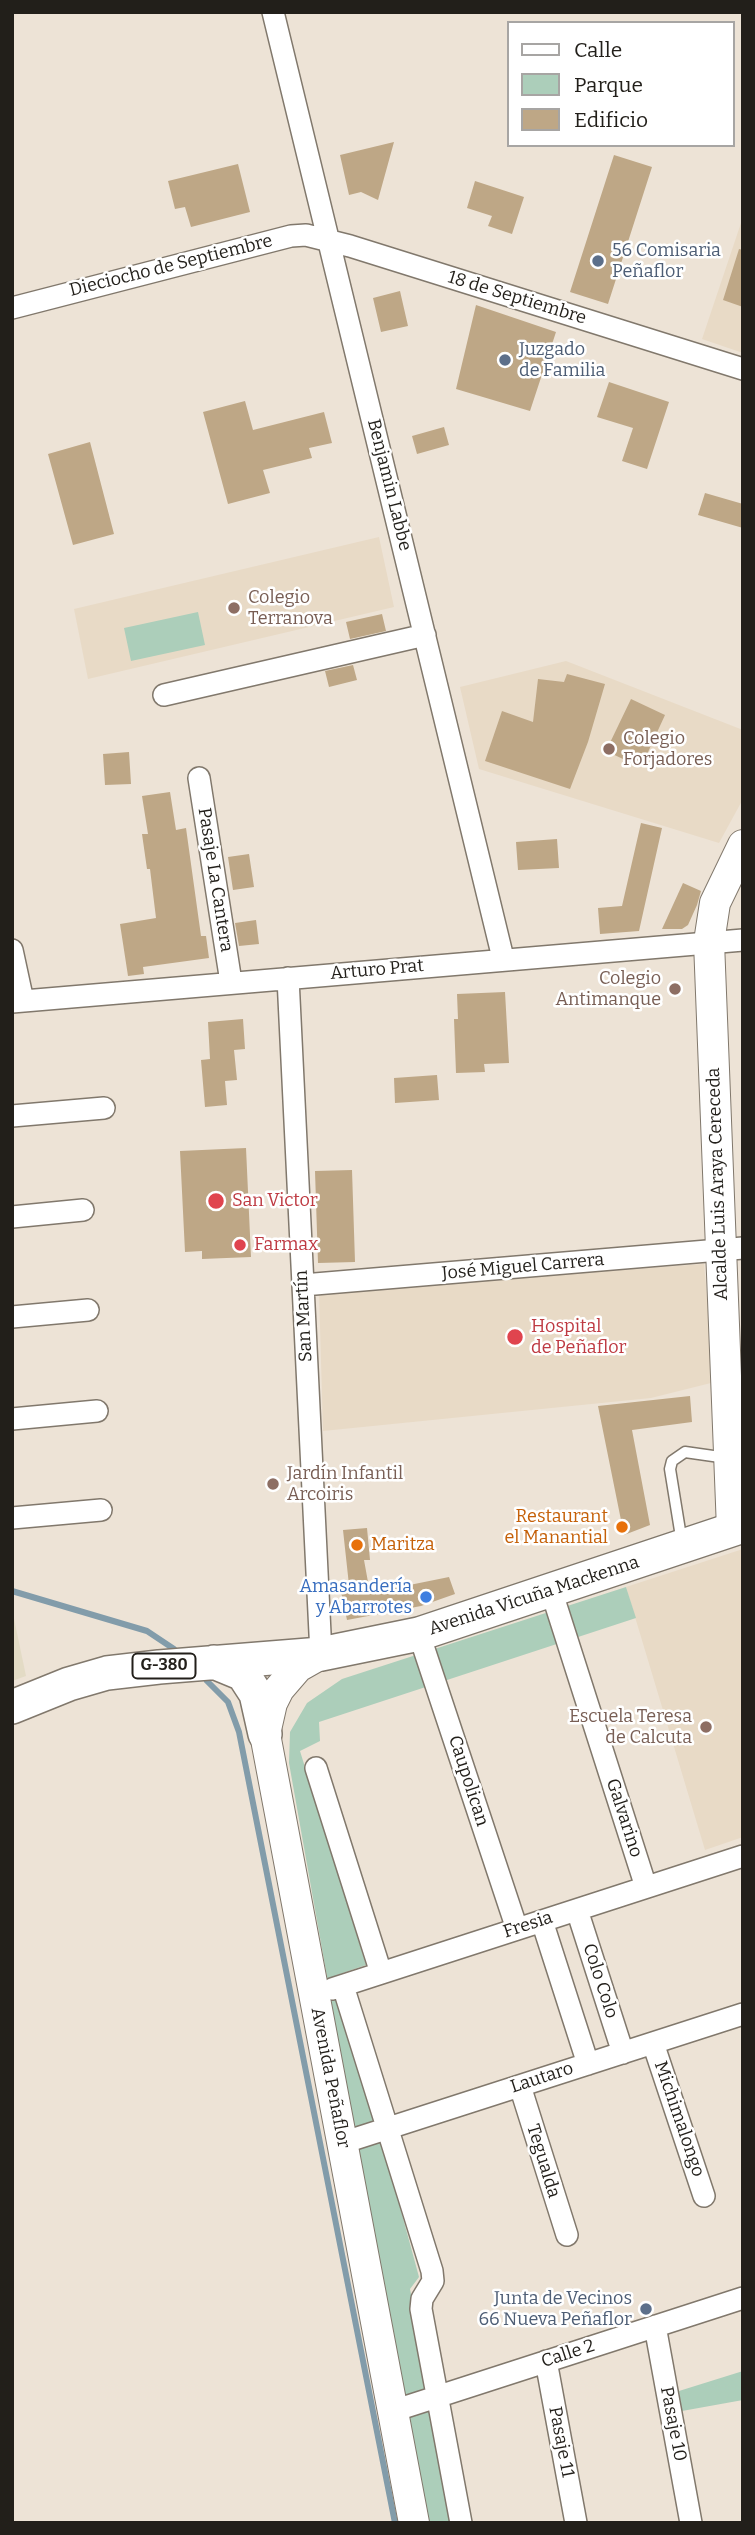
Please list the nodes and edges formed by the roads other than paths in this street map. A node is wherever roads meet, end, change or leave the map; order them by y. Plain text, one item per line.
1 (273, 12) edge
2 (330, 241) junction
3 (12, 307) edge
4 (743, 369) edge
5 (425, 635) junction
6 (164, 695) dead end
7 (200, 778) dead end
8 (743, 845) edge
9 (743, 940) edge
10 (709, 942) junction
11 (12, 950) edge
12 (503, 958) junction
13 (288, 978) junction
14 (231, 982) junction
15 (17, 1001) edge
16 (104, 1108) dead end
17 (12, 1116) edge
18 (83, 1210) dead end
19 (12, 1217) edge
20 (731, 1249) edge
21 (303, 1285) junction
22 (88, 1310) dead end
23 (12, 1317) edge
24 (97, 1411) dead end
25 (12, 1419) edge
26 (729, 1459) junction
27 (101, 1510) dead end
28 (12, 1518) edge
29 (737, 1528) edge
30 (682, 1546) junction
31 (551, 1590) junction
32 (419, 1634) junction
33 (321, 1654) junction
34 (214, 1662) junction
35 (12, 1707) edge
36 (265, 1734) junction
37 (316, 1768) dead end
38 (743, 1856) edge
39 (646, 1887) junction
40 (577, 1910) junction
41 (542, 1921) junction
42 (517, 1929) junction
43 (382, 1973) junction
44 (343, 1986) junction
45 (314, 1995) junction
46 (743, 2014) edge
47 (653, 2043) junction
48 (623, 2053) junction
49 (588, 2064) junction
50 (520, 2086) junction
51 (388, 2128) junction
52 (342, 2143) junction
53 (704, 2196) dead end
54 (567, 2235) dead end
55 (743, 2298) edge
56 (655, 2326) junction
57 (546, 2361) junction
58 (438, 2396) junction
59 (394, 2410) junction
60 (414, 2523) edge
61 (461, 2523) edge
62 (576, 2523) edge
63 (691, 2523) edge

1 - 2 street, Benjamin Labbe
2 - 3 street, Dieciocho de Septiembre
2 - 4 street, 18 de Septiembre
2 - 5 street, Benjamin Labbe
5 - 6 street
5 - 12 street, Benjamin Labbe
7 - 14 street, Pasaje La Cantera
8 - 10 main road, Alcalde Luis Araya Cereceda
9 - 10 street, Arturo Prat
10 - 12 street, Arturo Prat
10 - 20 main road, Alcalde Luis Araya Cereceda
11 - 15 street
12 - 13 street, Arturo Prat
13 - 14 street, Arturo Prat
13 - 21 street, San Martín
14 - 15 street, Arturo Prat
16 - 17 street
18 - 19 street
20 - 21 street, José Miguel Carrera
20 - 26 main road, Alcalde Luis Araya Cereceda
21 - 33 street, San Martín
22 - 23 street
24 - 25 street
26 - 29 main road, Alcalde Luis Araya Cereceda
26 - 30 lane
27 - 28 street
29 - 30 main road, Avenida Vicuña Mackenna
30 - 31 main road, Avenida Vicuña Mackenna
31 - 32 main road, Avenida Vicuña Mackenna
31 - 39 street, Galvarino
32 - 33 main road, Avenida Vicuña Mackenna
32 - 42 street, Caupolican
33 - 34 main road, G-380
33 - 36 main road, Avenida Peñaflor
34 - 35 main road, G-380
34 - 36 main road
36 - 45 main road, Avenida Peñaflor
37 - 43 street
38 - 39 street, Fresia
39 - 40 street, Fresia
40 - 41 street, Fresia
40 - 48 street, Colo Colo
41 - 42 street, Fresia
41 - 49 street, Colo Colo
42 - 43 street, Fresia
43 - 44 street, Fresia
44 - 45 street, Fresia
44 - 51 street, Avenida Peñaflor
45 - 52 main road, Avenida Peñaflor
46 - 47 street, Lautaro
47 - 48 street, Lautaro
47 - 53 street, Michimalongo
48 - 49 street, Lautaro
49 - 50 street, Lautaro
50 - 51 street, Lautaro
50 - 54 street, Tegualda
51 - 52 street, Lautaro
51 - 58 street, Avenida Peñaflor
52 - 59 main road, Avenida Peñaflor
55 - 56 street, Calle 2
56 - 57 street, Calle 2
56 - 63 street, Pasaje 10
57 - 58 street, Calle 2
57 - 62 street, Pasaje 11
58 - 59 street, Calle 2
58 - 61 street, Avenida Peñaflor
59 - 60 main road, Avenida Peñaflor

